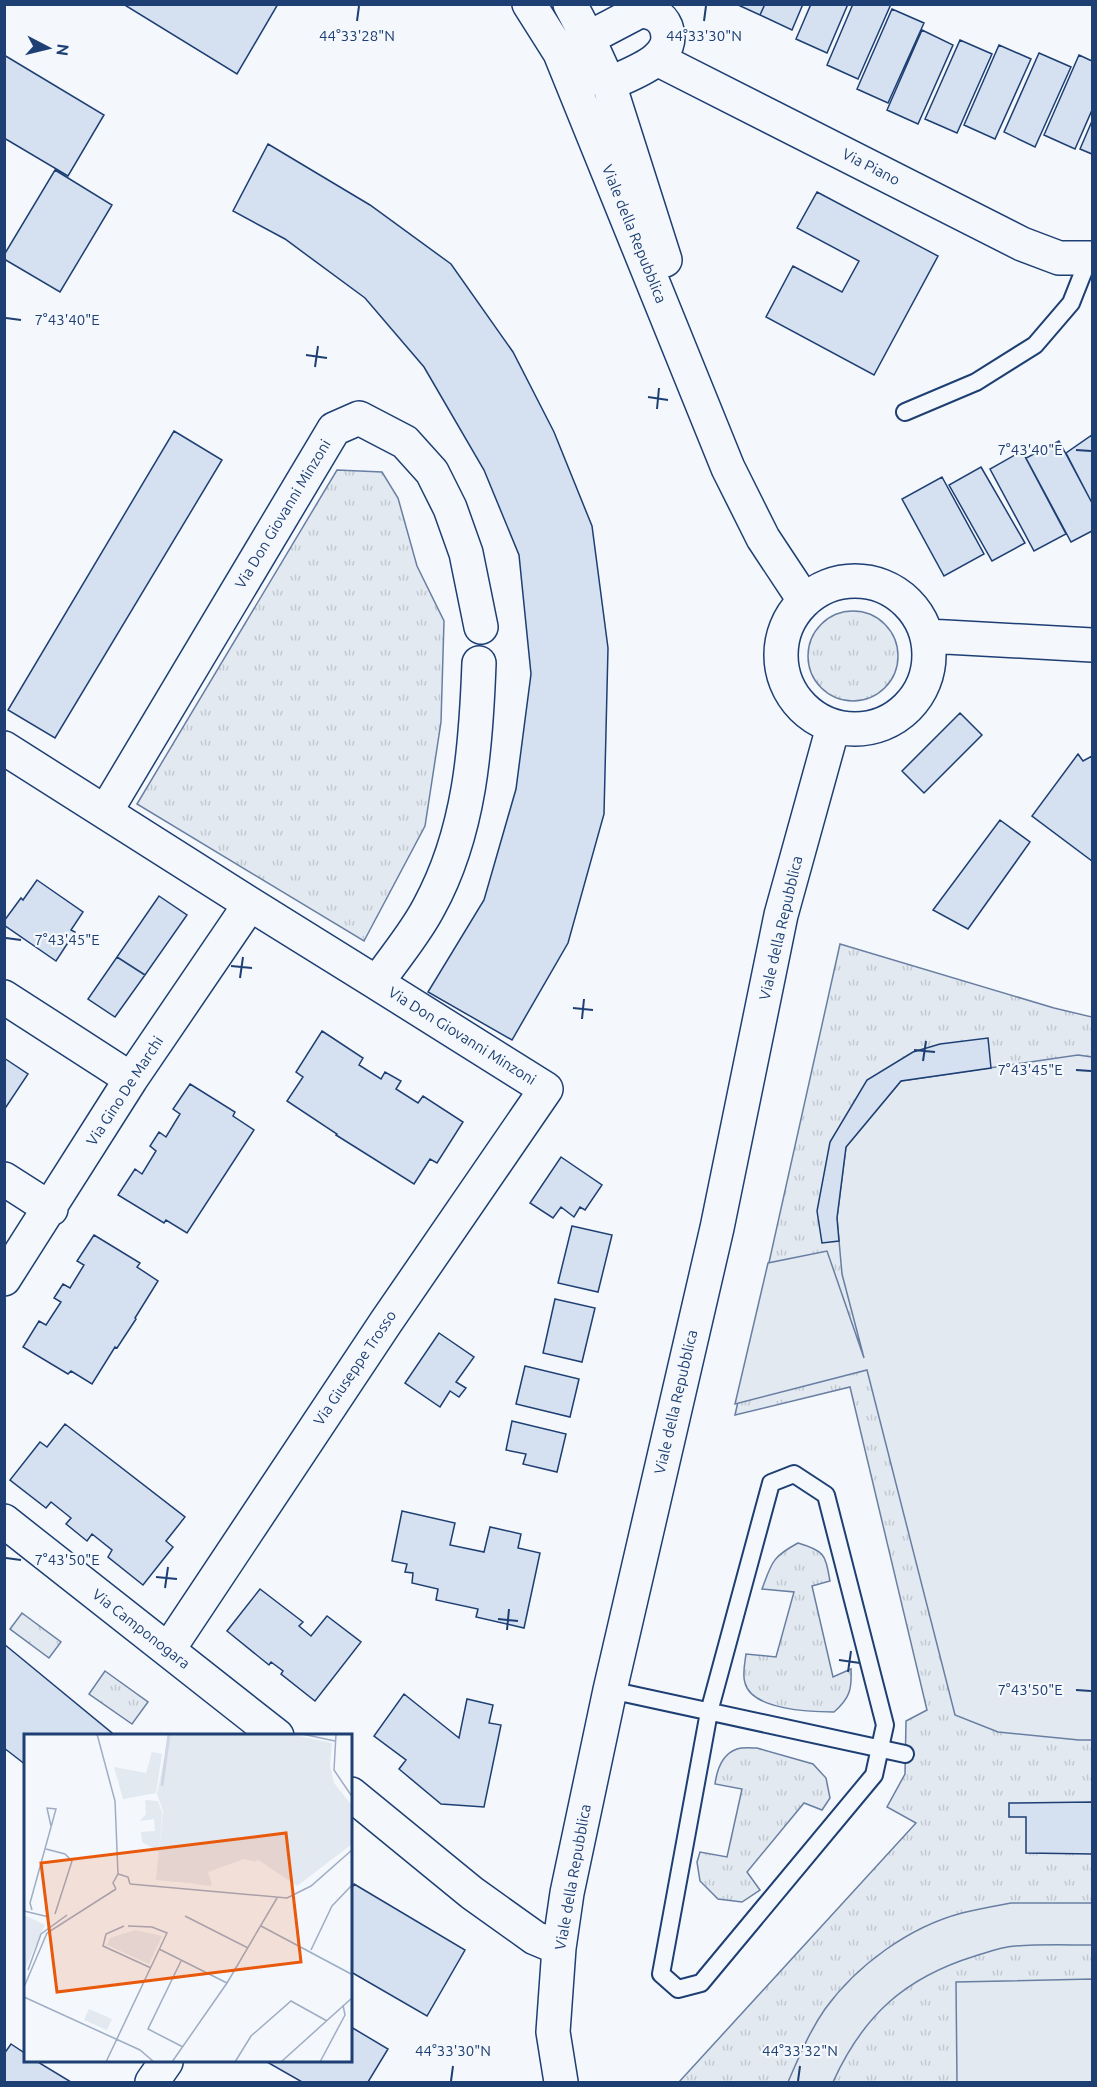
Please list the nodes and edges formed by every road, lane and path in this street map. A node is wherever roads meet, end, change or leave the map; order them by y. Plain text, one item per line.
1 (529, 4) edge
2 (570, 4) edge
3 (641, 8) edge
4 (574, 46) junction
5 (659, 60) junction
6 (609, 84) junction
7 (1090, 259) edge
8 (905, 412) dead end
9 (728, 468) junction
10 (804, 600) junction
11 (481, 627) dead end
12 (928, 636) junction
13 (1092, 645) edge
14 (478, 663) dead end
15 (833, 727) junction
16 (4, 748) edge
17 (106, 811) junction
18 (250, 904) junction
19 (377, 982) junction
20 (4, 997) edge
21 (131, 1079) junction
22 (546, 1089) joint
23 (4, 1179) edge
24 (51, 1209) junction
25 (4, 1279) edge
26 (4, 1521) edge
27 (168, 1650) junction
28 (610, 1690) junction
29 (709, 1712) junction
30 (274, 1734) edge
31 (880, 1749) junction
32 (905, 1754) dead end
33 (352, 1795) edge
34 (559, 1948) junction
35 (165, 2063) edge
36 (152, 2082) edge
37 (561, 2082) edge

1 - 4 street, Viale della Repubblica
2 - 4 street, Viale della Repubblica
3 - 4 street
3 - 5 street
4 - 6 street
4 - 9 street, Viale della Repubblica
5 - 6 street
5 - 7 street, Via Piano
6 - 9 street, Viale della Repubblica
7 - 8 lane, Via Piano
9 - 10 street, Viale della Repubblica
10 - 12 street
10 - 15 street
11 - 17 street, Via Don Giovanni Minzoni
12 - 13 street
12 - 15 street
14 - 19 street, Via Don Giovanni Minzoni
15 - 28 street, Viale della Repubblica
16 - 17 street, Via Don Giovanni Minzoni
17 - 18 street, Via Don Giovanni Minzoni
18 - 19 street, Via Don Giovanni Minzoni
18 - 21 street, Via Gino De Marchi
19 - 22 street, Via Don Giovanni Minzoni
20 - 21 street
21 - 24 street, Via Gino De Marchi
22 - 27 street, Via Giuseppe Trosso
23 - 24 street
24 - 25 street, Via Gino De Marchi
26 - 27 street, Via Camponogara
27 - 30 street, Via Camponogara
28 - 29 lane
28 - 34 street, Viale della Repubblica
29 - 31 lane
29 - 31 lane
29 - 31 lane
31 - 32 lane
33 - 34 street
34 - 37 street, Viale della Repubblica
35 - 36 street

